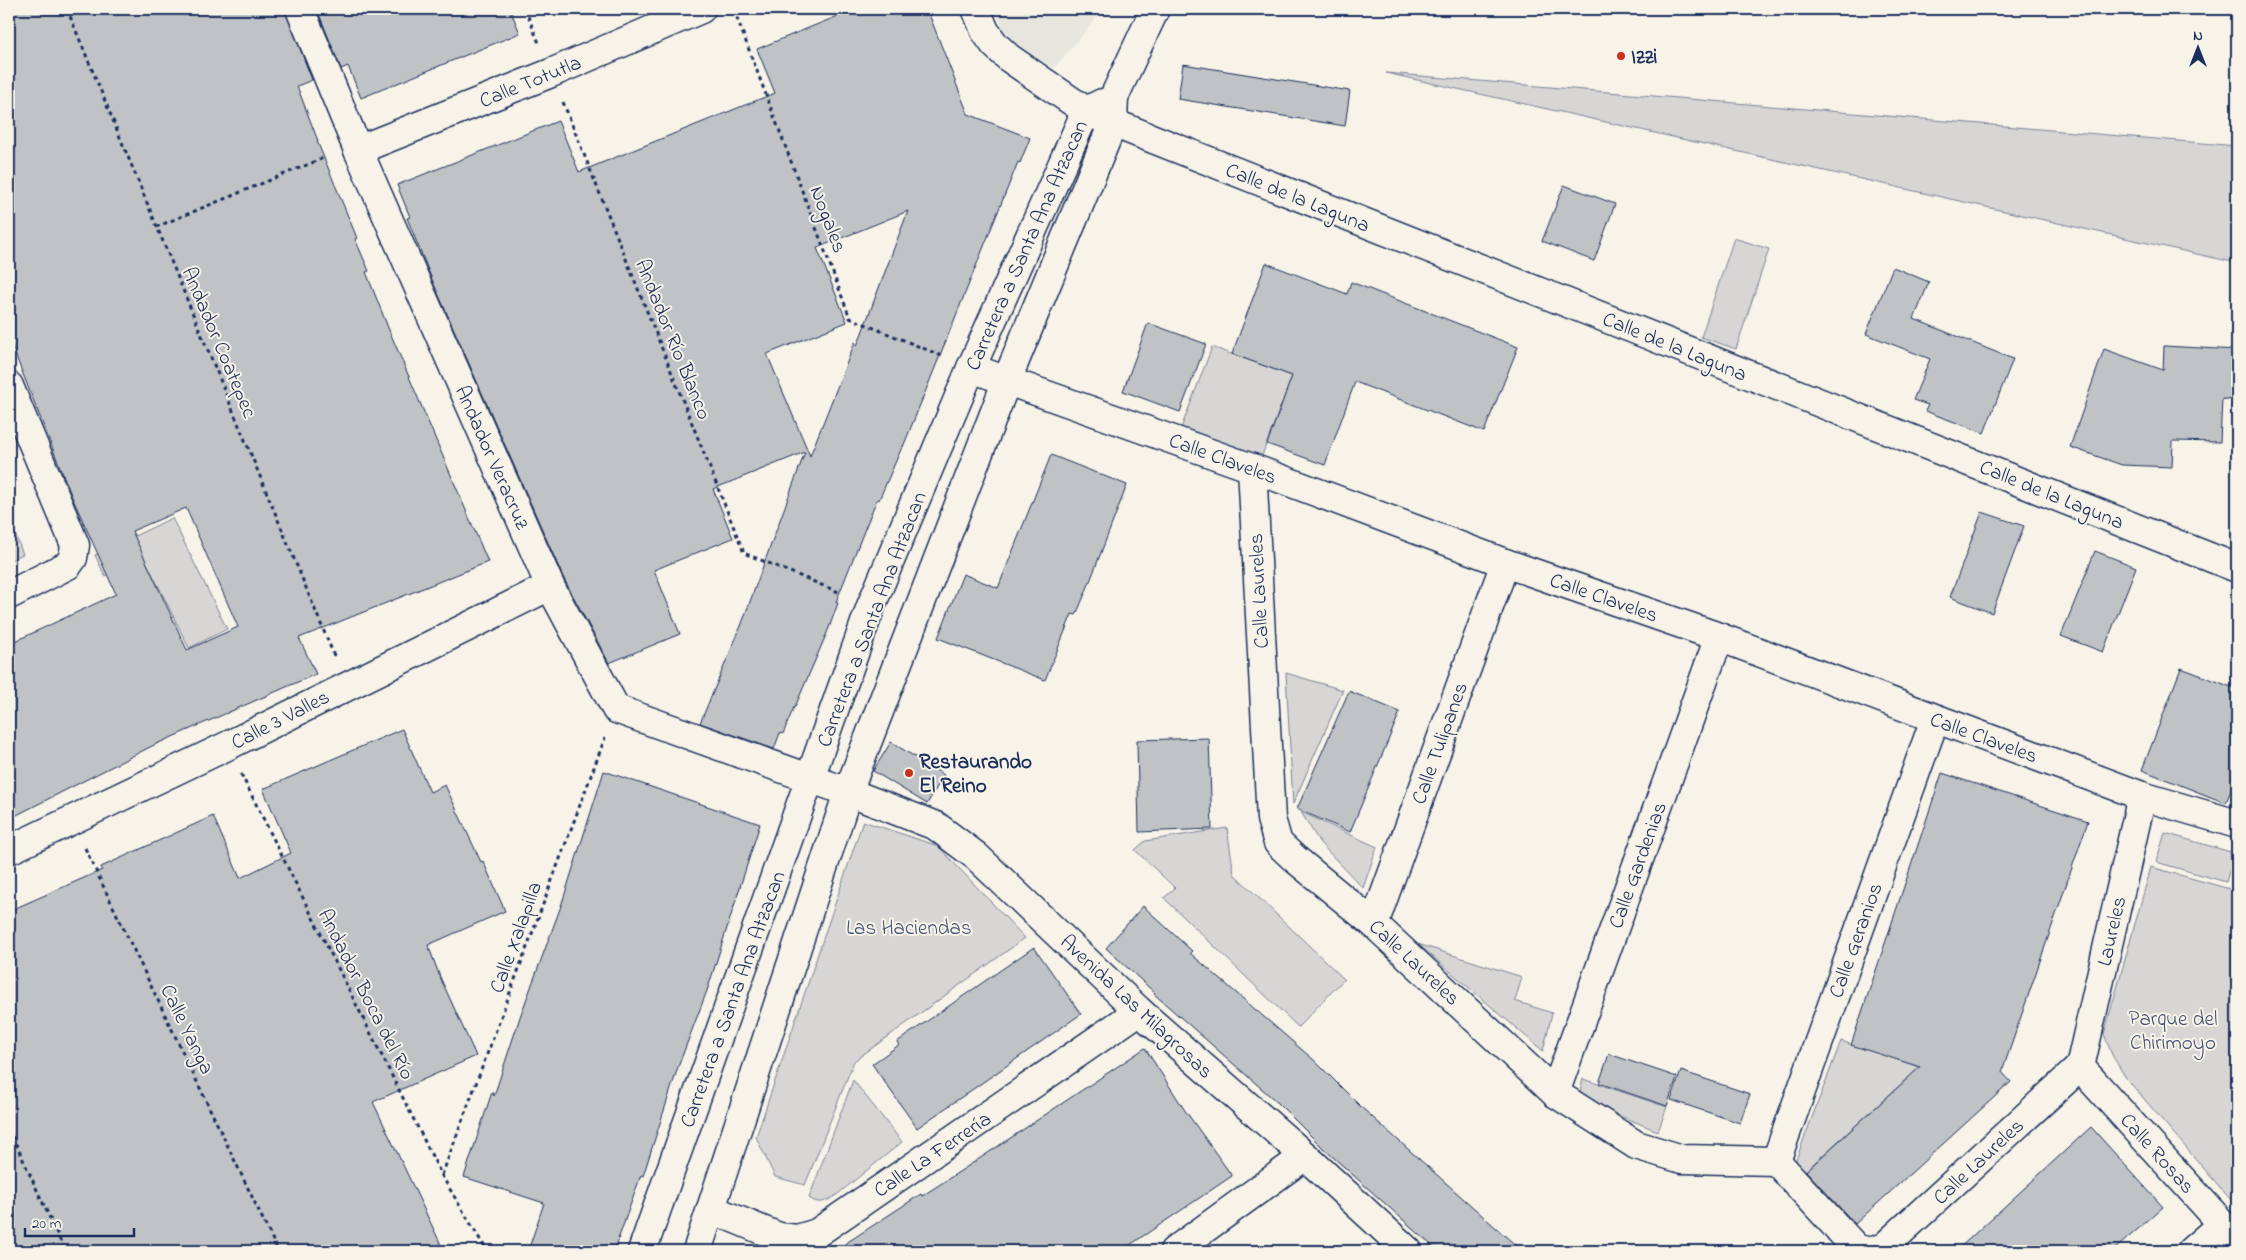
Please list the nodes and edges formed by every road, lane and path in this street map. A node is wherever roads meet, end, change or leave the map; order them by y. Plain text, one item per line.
1 (67, 9) edge
2 (300, 9) edge
3 (524, 9) edge
4 (701, 9) edge
5 (734, 9) edge
6 (976, 9) edge
7 (1156, 9) edge
8 (551, 73) junction
9 (1113, 110) junction
10 (1086, 111) junction
11 (357, 147) junction
12 (156, 227) junction
13 (971, 368) junction
14 (1007, 380) junction
15 (9, 386) edge
16 (1252, 468) junction
17 (1505, 563) junction
18 (2237, 568) edge
19 (550, 586) junction
20 (9, 595) edge
21 (872, 606) junction
22 (1718, 637) junction
23 (347, 686) junction
24 (616, 709) junction
25 (1935, 719) junction
26 (227, 746) junction
27 (810, 780) junction
28 (848, 792) junction
29 (2142, 796) junction
30 (72, 819) junction
31 (2237, 824) edge
32 (9, 850) edge
33 (1374, 924) junction
34 (1139, 1011) junction
35 (2080, 1067) junction
36 (1555, 1093) junction
37 (9, 1129) edge
38 (1305, 1156) junction
39 (1776, 1161) junction
40 (442, 1176) junction
41 (711, 1208) junction
42 (2230, 1232) edge
43 (65, 1251) edge
44 (278, 1251) edge
45 (487, 1251) edge
46 (642, 1251) edge
47 (697, 1251) edge
48 (1174, 1251) edge
49 (1408, 1251) edge
50 (1866, 1251) edge
51 (1873, 1251) edge
52 (2191, 1251) edge

1 - 12 path, Andador Coatepec
2 - 11 street, Andador Veracruz
3 - 8 path, Andador Río Blanco
4 - 8 street, Calle Totutla
5 - 13 path, Nogales
6 - 10 street, Calle de la Laguna
7 - 9 street, Carretera a Santa Ana Atzacan
8 - 11 street, Calle Totutla
8 - 21 path, Andador Río Blanco
9 - 10 street, Calle de la Laguna
9 - 14 street, Carretera a Santa Ana Atzacan
9 - 18 street, Calle de la Laguna
10 - 13 street, Carretera a Santa Ana Atzacan
11 - 12 path
11 - 19 street, Andador Veracruz
12 - 23 path, Andador Coatepec
13 - 14 street, Calle Claveles
13 - 21 street, Carretera a Santa Ana Atzacan
14 - 16 street, Calle Claveles
14 - 28 street, Carretera a Santa Ana Atzacan
15 - 20 street
16 - 17 street, Calle Claveles
16 - 33 street, Calle Laureles
17 - 22 street, Calle Claveles
17 - 33 street, Calle Tulipanes
19 - 23 street, Calle 3 Valles
19 - 24 street, Andador Veracruz
21 - 27 street, Carretera a Santa Ana Atzacan
22 - 25 street, Calle Claveles
22 - 36 street, Calle Gardenias
23 - 26 street, Calle 3 Valles
24 - 27 street
24 - 40 path, Calle Xalapilla
25 - 29 street, Calle Claveles
25 - 39 street, Calle Geranios
26 - 30 street, Calle 3 Valles
26 - 40 path, Andador Boca del Río
27 - 28 street, Avenida Las Milagrosas
27 - 46 street, Carretera a Santa Ana Atzacan
28 - 34 street, Avenida Las Milagrosas
28 - 41 street, Carretera a Santa Ana Atzacan
29 - 31 street, Calle Claveles
29 - 35 street, Laureles
30 - 32 street, Calle 3 Valles
30 - 44 path, Calle Yanga
33 - 36 street, Calle Laureles
34 - 38 street, Avenida Las Milagrosas
34 - 41 street, Calle La Ferrería
35 - 42 street, Calle Rosas
35 - 51 street, Calle Laureles
36 - 39 street, Calle Laureles
37 - 43 path
38 - 48 street
38 - 49 street, Avenida Las Milagrosas
39 - 50 street
40 - 45 path, Andador Boca del Río
41 - 47 street, Carretera a Santa Ana Atzacan
42 - 52 street

